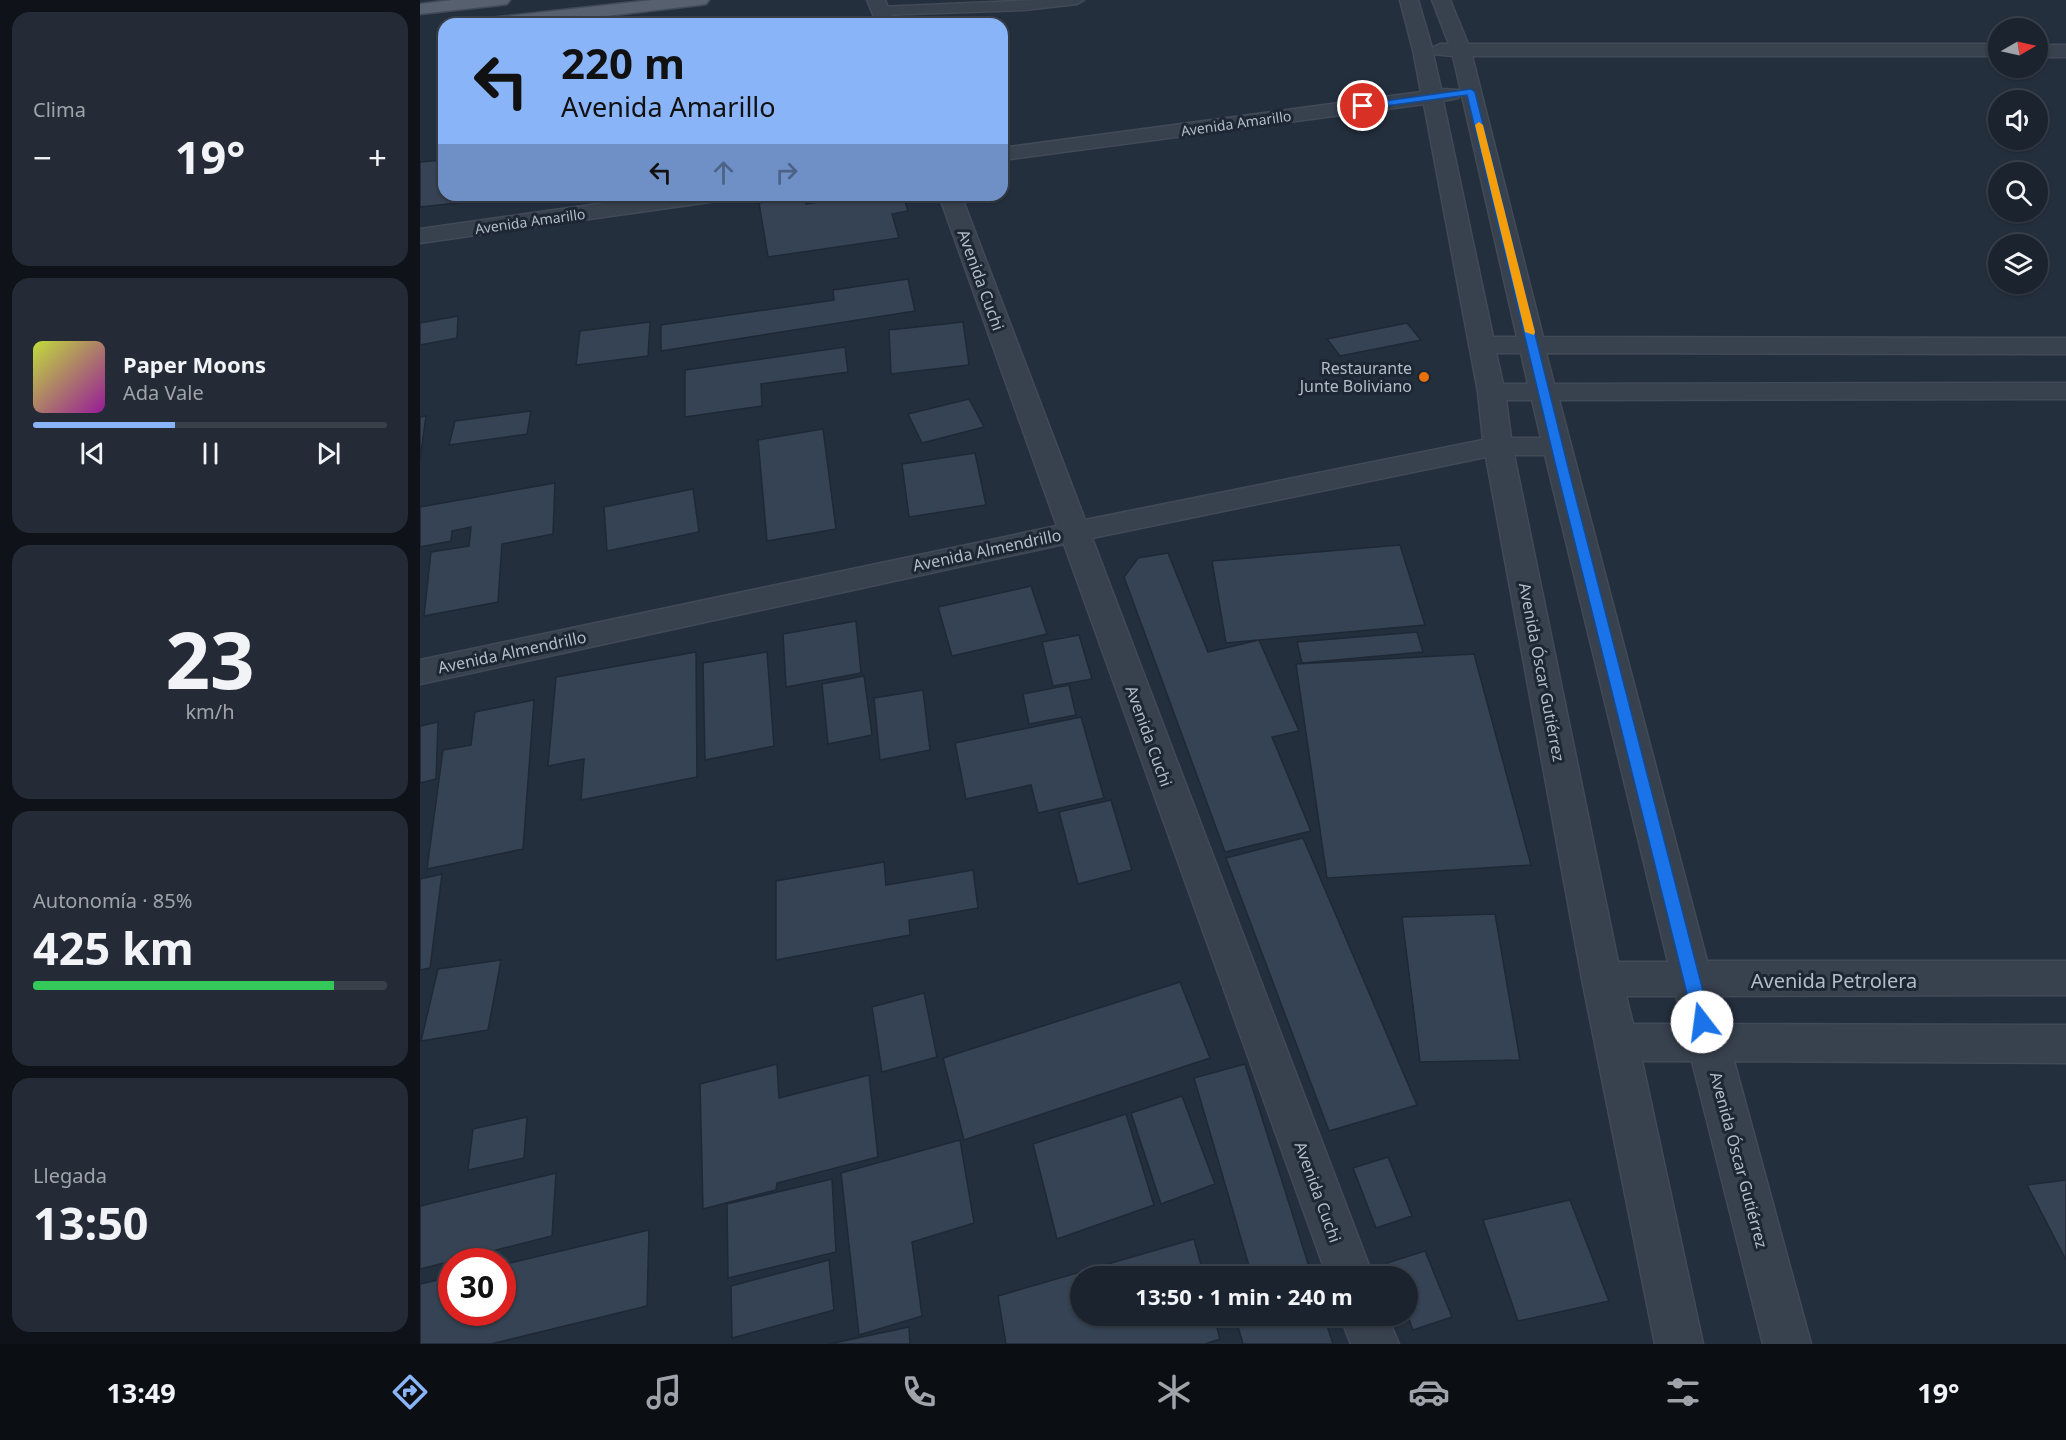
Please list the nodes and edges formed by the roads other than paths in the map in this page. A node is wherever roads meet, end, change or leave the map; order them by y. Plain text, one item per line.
1 (501, 0) edge
2 (700, 0) edge
3 (1077, 0) edge
4 (1409, 0) edge
5 (1441, 0) edge
6 (420, 9) edge
7 (881, 12) edge
8 (542, 18) edge
9 (1423, 50) junction
10 (1461, 50) junction
11 (1988, 51) edge
12 (2048, 51) edge
13 (2066, 51) edge
14 (1471, 92) junction
15 (1431, 97) junction
16 (1008, 153) edge
17 (668, 201) edge
18 (952, 201) edge
19 (420, 236) edge
20 (1481, 345) junction
21 (1533, 345) junction
22 (2066, 346) edge
23 (2066, 391) edge
24 (1491, 392) junction
25 (1544, 392) junction
26 (1498, 446) junction
27 (1557, 447) junction
28 (1072, 532) junction
29 (420, 672) edge
30 (2066, 978) edge
31 (1602, 979) junction
32 (1691, 981) junction
33 (1617, 1042) junction
34 (1708, 1043) junction
35 (2066, 1044) edge
36 (1346, 1266) edge
37 (1368, 1326) edge
38 (1782, 1342) edge
39 (1375, 1344) edge
40 (1679, 1344) edge

1 - 6 main road
2 - 8 main road
3 - 7 lane
4 - 9 street, Avenida Óscar Gutiérrez
5 - 10 street, Avenida Óscar Gutiérrez
9 - 10 street
9 - 15 street, Avenida Óscar Gutiérrez
10 - 11 street
10 - 14 street, Avenida Óscar Gutiérrez
12 - 13 street
14 - 15 street, Avenida Amarillo
14 - 21 street, Avenida Óscar Gutiérrez
15 - 16 street, Avenida Amarillo
15 - 20 street, Avenida Óscar Gutiérrez
17 - 19 street, Avenida Amarillo
18 - 28 street, Avenida Cuchi
20 - 21 street
20 - 24 street, Avenida Óscar Gutiérrez
21 - 22 street
21 - 25 street, Avenida Óscar Gutiérrez
23 - 25 street
24 - 25 street
24 - 26 street, Avenida Óscar Gutiérrez
25 - 27 street, Avenida Óscar Gutiérrez
26 - 27 street, Avenida Almendrillo
26 - 28 street, Avenida Almendrillo
26 - 31 street, Avenida Óscar Gutiérrez
27 - 32 street, Avenida Óscar Gutiérrez
28 - 29 street, Avenida Almendrillo
28 - 36 street, Avenida Cuchi
30 - 32 street, Avenida Petrolera
31 - 32 street, Avenida Petrolera
31 - 33 street, Avenida Óscar Gutiérrez
32 - 34 street, Avenida Óscar Gutiérrez
33 - 34 street
33 - 40 street, Avenida Óscar Gutiérrez
34 - 35 street
34 - 38 street, Avenida Óscar Gutiérrez
37 - 39 street

